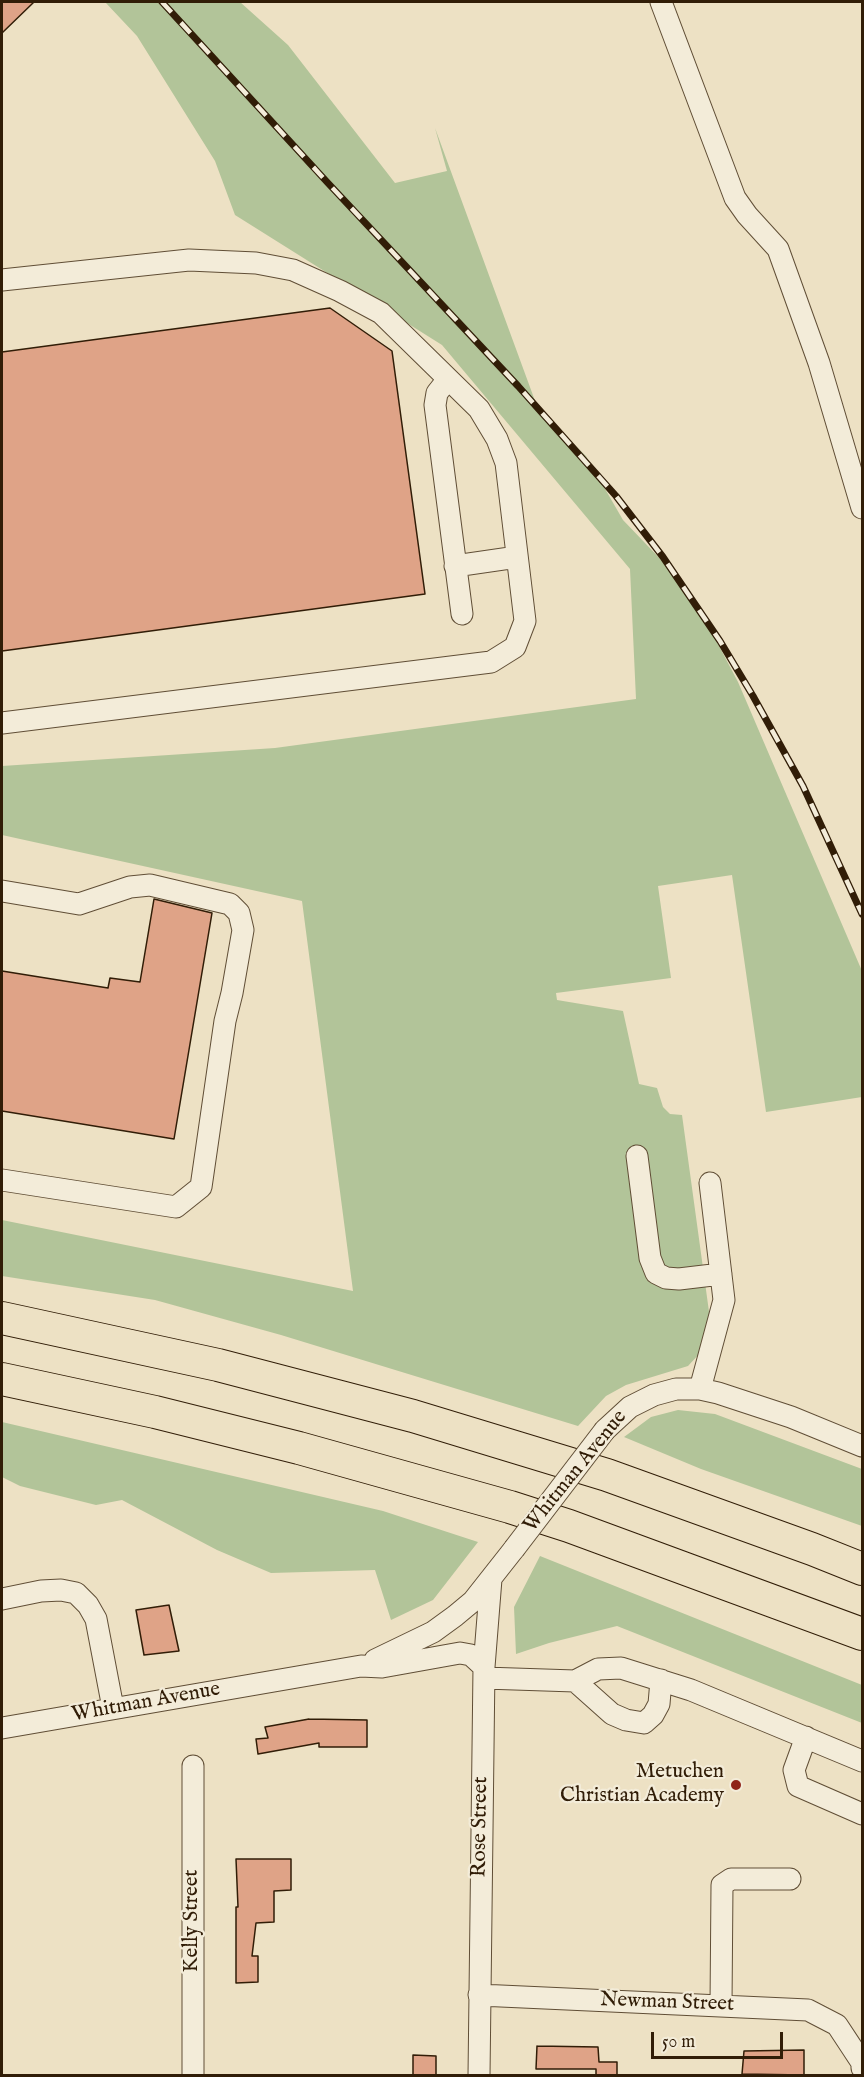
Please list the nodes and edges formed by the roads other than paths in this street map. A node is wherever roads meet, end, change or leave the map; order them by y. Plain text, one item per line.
1 (662, 2) edge
2 (2, 280) edge
3 (448, 379) junction
4 (862, 508) edge
5 (517, 557) junction
6 (455, 566) junction
7 (462, 614) dead end
8 (2, 723) edge
9 (2, 891) edge
10 (637, 1156) dead end
11 (2, 1180) edge
12 (710, 1184) dead end
13 (721, 1274) junction
14 (2, 1318) edge
15 (2, 1379) edge
16 (700, 1389) junction
17 (862, 1446) edge
18 (862, 1569) edge
19 (491, 1579) junction
20 (2, 1599) edge
21 (862, 1634) edge
22 (361, 1666) junction
23 (484, 1672) junction
24 (661, 1680) junction
25 (575, 1681) junction
26 (113, 1708) junction
27 (2, 1728) edge
28 (806, 1737) junction
29 (862, 1761) edge
30 (193, 1766) dead end
31 (862, 1814) edge
32 (790, 1879) dead end
33 (479, 1995) junction
34 (721, 2005) junction
35 (862, 2068) edge
36 (193, 2076) edge
37 (479, 2076) edge

1 - 4 street
2 - 3 street
3 - 5 street
3 - 6 street
5 - 6 street
5 - 8 street
6 - 7 street
9 - 11 street
10 - 13 street
12 - 13 street
13 - 16 street
14 - 18 highway
15 - 21 highway
16 - 17 street, Whitman Avenue
16 - 19 street, Whitman Avenue, bridge
19 - 22 street, Whitman Avenue
19 - 23 street, Rose Street
20 - 26 street
22 - 23 street, Whitman Avenue
22 - 26 street, Whitman Avenue
23 - 25 street
23 - 33 street, Rose Street
24 - 25 street
24 - 25 street
24 - 28 street
26 - 27 street, Whitman Avenue
28 - 29 street
28 - 31 street
30 - 36 street, Kelly Street
32 - 34 street
33 - 34 street, Newman Street
33 - 37 street, Rose Street
34 - 35 street, Newman Street

